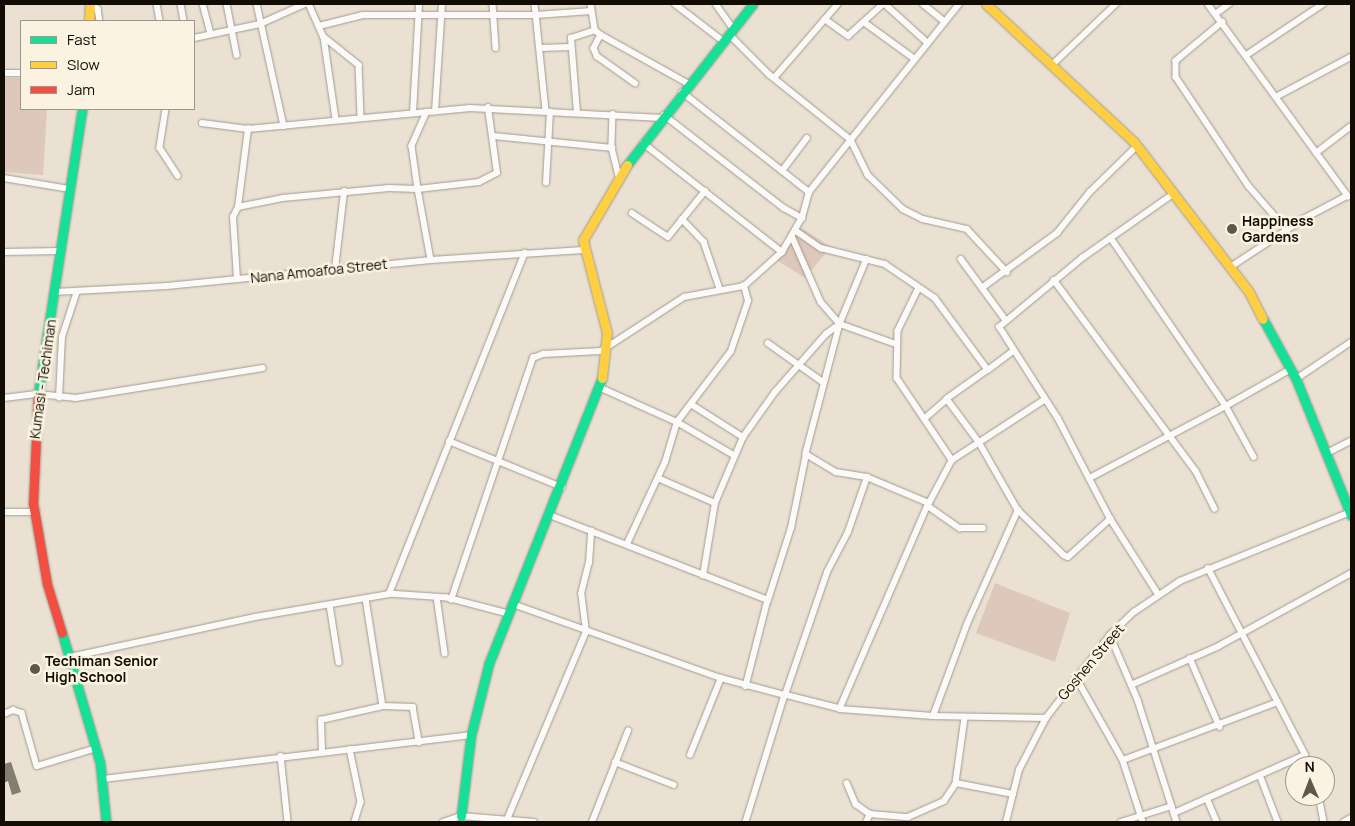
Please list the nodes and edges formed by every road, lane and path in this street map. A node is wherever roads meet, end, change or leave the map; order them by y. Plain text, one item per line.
1 (90, 4) edge
2 (157, 4) edge
3 (181, 4) edge
4 (203, 4) edge
5 (227, 4) edge
6 (257, 4) edge
7 (305, 4) edge
8 (309, 4) edge
9 (418, 4) edge
10 (442, 4) edge
11 (492, 4) edge
12 (535, 4) edge
13 (591, 4) edge
14 (675, 4) edge
15 (716, 4) edge
16 (753, 4) edge
17 (838, 4) edge
18 (884, 4) edge
19 (923, 4) edge
20 (959, 4) edge
21 (986, 4) edge
22 (1116, 4) edge
23 (1208, 4) edge
24 (1229, 4) edge
25 (1323, 4) edge
26 (591, 11) junction
27 (1217, 14) junction
28 (417, 15) junction
29 (494, 15) junction
30 (536, 15) junction
31 (440, 17) junction
32 (825, 19) junction
33 (89, 20) edge
34 (100, 20) edge
35 (160, 20) edge
36 (184, 20) edge
37 (864, 22) junction
38 (945, 22) junction
39 (1223, 22) junction
40 (260, 24) junction
41 (319, 26) junction
42 (233, 29) junction
43 (598, 32) junction
44 (210, 34) junction
45 (728, 34) junction
46 (324, 37) junction
47 (195, 38) edge
48 (928, 43) junction
49 (570, 47) junction
50 (496, 48) dead end
51 (541, 48) junction
52 (1248, 54) junction
53 (237, 55) dead end
54 (1351, 57) edge
55 (916, 59) junction
56 (1053, 64) junction
57 (4, 73) edge
58 (20, 73) edge
59 (775, 77) junction
60 (635, 83) dead end
61 (689, 84) junction
62 (682, 92) junction
63 (1276, 97) junction
64 (488, 108) junction
65 (82, 110) edge
66 (166, 110) edge
67 (548, 111) junction
68 (427, 112) junction
69 (435, 112) junction
70 (577, 112) junction
71 (413, 113) junction
72 (613, 114) junction
73 (361, 117) junction
74 (663, 117) junction
75 (336, 119) junction
76 (202, 123) dead end
77 (284, 126) junction
78 (1351, 126) edge
79 (248, 129) junction
80 (494, 136) junction
81 (807, 138) dead end
82 (851, 140) junction
83 (547, 141) junction
84 (643, 143) junction
85 (1137, 146) junction
86 (612, 148) junction
87 (1316, 153) junction
88 (782, 171) junction
89 (178, 176) dead end
90 (619, 176) junction
91 (4, 178) edge
92 (546, 183) dead end
93 (418, 189) junction
94 (72, 190) junction
95 (704, 191) junction
96 (344, 192) junction
97 (809, 192) junction
98 (1173, 194) junction
99 (1350, 195) edge
100 (238, 207) junction
101 (632, 213) dead end
102 (802, 218) junction
103 (682, 219) junction
104 (1288, 230) junction
105 (794, 233) junction
106 (1111, 238) junction
107 (583, 250) junction
108 (62, 251) junction
109 (4, 252) edge
110 (782, 252) junction
111 (525, 253) junction
112 (867, 259) junction
113 (961, 259) dead end
114 (431, 260) junction
115 (1230, 268) junction
116 (335, 269) junction
117 (1007, 272) junction
118 (237, 279) junction
119 (1054, 280) junction
120 (744, 286) junction
121 (983, 287) junction
122 (919, 288) junction
123 (720, 289) junction
124 (77, 290) junction
125 (56, 292) junction
126 (1005, 319) junction
127 (840, 324) junction
128 (1351, 342) edge
129 (768, 343) dead end
130 (896, 344) junction
131 (608, 347) junction
132 (1012, 352) junction
133 (263, 368) dead end
134 (798, 368) junction
135 (1291, 369) junction
136 (988, 370) junction
137 (1296, 379) junction
138 (823, 382) junction
139 (599, 387) junction
140 (38, 394) junction
141 (4, 398) edge
142 (59, 398) junction
143 (947, 399) junction
144 (1044, 400) junction
145 (691, 404) junction
146 (1226, 406) junction
147 (924, 419) junction
148 (677, 422) junction
149 (1168, 436) junction
150 (743, 437) junction
151 (448, 441) junction
152 (1351, 441) edge
153 (979, 442) junction
154 (1327, 453) junction
155 (806, 454) junction
156 (734, 455) junction
157 (1254, 457) dead end
158 (498, 459) junction
159 (952, 460) junction
160 (867, 477) junction
161 (658, 478) junction
162 (1090, 478) junction
163 (562, 487) junction
164 (715, 503) junction
165 (928, 504) junction
166 (1018, 510) junction
167 (1215, 510) dead end
168 (4, 512) edge
169 (34, 512) junction
170 (1351, 513) edge
171 (550, 515) junction
172 (1110, 519) junction
173 (982, 528) dead end
174 (591, 531) junction
175 (627, 544) junction
176 (1208, 569) junction
177 (1351, 573) edge
178 (703, 576) junction
179 (1157, 593) junction
180 (389, 594) junction
181 (437, 597) junction
182 (366, 599) junction
183 (451, 600) junction
184 (768, 600) junction
185 (513, 604) junction
186 (330, 605) junction
187 (508, 614) junction
188 (586, 632) junction
189 (1244, 632) junction
190 (1110, 635) junction
191 (444, 653) dead end
192 (70, 657) junction
193 (1190, 658) junction
194 (339, 662) dead end
195 (1076, 677) junction
196 (721, 678) junction
197 (1131, 684) junction
198 (746, 686) junction
199 (785, 695) junction
200 (1278, 702) junction
201 (383, 706) junction
202 (840, 709) junction
203 (4, 714) edge
204 (934, 716) junction
205 (965, 718) junction
206 (1046, 718) junction
207 (1220, 727) junction
208 (628, 731) dead end
209 (471, 735) junction
210 (419, 742) junction
211 (97, 748) junction
212 (350, 749) junction
213 (1155, 749) junction
214 (322, 751) junction
215 (690, 755) dead end
216 (1305, 755) joint
217 (281, 756) junction
218 (1123, 760) junction
219 (615, 762) junction
220 (1260, 775) junction
221 (103, 779) junction
222 (847, 783) dead end
223 (956, 783) junction
224 (674, 785) dead end
225 (1013, 794) junction
226 (1207, 798) junction
227 (1172, 806) junction
228 (1321, 806) edge
229 (1174, 813) junction
230 (870, 814) junction
231 (1142, 814) junction
232 (461, 816) junction
233 (1351, 818) edge
234 (507, 821) edge
235 (106, 822) edge
236 (288, 822) edge
237 (355, 822) edge
238 (443, 822) edge
239 (534, 822) edge
240 (592, 822) edge
241 (746, 822) edge
242 (866, 822) edge
243 (1006, 822) edge
244 (1121, 822) edge
245 (1143, 822) edge
246 (1177, 822) edge
247 (1217, 822) edge
248 (1278, 822) edge
249 (1324, 822) edge
250 (1344, 822) edge

1 - 33 main road
1 - 34 street
2 - 35 street
3 - 36 street
4 - 44 street
5 - 42 street
6 - 40 street
7 - 40 street
8 - 41 street
9 - 28 street
10 - 31 street
11 - 29 street
12 - 30 street
13 - 26 street
14 - 45 street
15 - 45 street
16 - 45 main road
17 - 32 street
18 - 37 street
18 - 48 street
19 - 38 street
20 - 38 street
21 - 56 main road
22 - 56 street
23 - 27 street
24 - 27 street
25 - 52 street
26 - 30 street
26 - 43 street
27 - 39 street
28 - 31 street
28 - 41 street
28 - 71 street
29 - 30 street
29 - 31 street
29 - 50 street
30 - 51 street
31 - 69 street
32 - 37 street
32 - 59 street
37 - 55 street
38 - 48 street
39 - 52 street
39 - 104 street
40 - 42 street
40 - 77 street
41 - 46 street
42 - 44 street
42 - 53 street
43 - 49 street
43 - 60 street
43 - 61 street
44 - 47 street
45 - 59 street
45 - 61 main road
46 - 73 street
46 - 75 street
48 - 55 street
49 - 51 street
49 - 70 street
51 - 67 street
52 - 63 street
54 - 63 street
55 - 82 street
56 - 85 main road
57 - 58 street
59 - 82 street
61 - 62 main road
62 - 74 main road
62 - 88 street
63 - 87 street
64 - 67 street
64 - 69 street
64 - 80 street
65 - 94 main road, Kumasi - Techiman
66 - 89 street
67 - 70 street
67 - 83 street
68 - 69 street
68 - 71 street
68 - 93 street
70 - 72 street
71 - 73 street
72 - 74 street
72 - 86 street
73 - 75 street
74 - 84 main road
74 - 102 street
75 - 77 street
76 - 79 street
77 - 79 street
78 - 87 street
79 - 100 street
80 - 83 street
80 - 93 street
81 - 88 street
82 - 97 street
82 - 117 street
83 - 86 street
83 - 92 street
84 - 90 main road
84 - 95 street
85 - 98 main road
85 - 117 street
86 - 90 street
87 - 99 street
88 - 97 street
90 - 107 main road
91 - 94 street
93 - 96 street
93 - 114 street
94 - 108 main road, Kumasi - Techiman
95 - 103 street
95 - 110 street
96 - 100 street
96 - 116 street
97 - 102 street
98 - 106 street
98 - 115 main road
99 - 104 street
100 - 118 street
101 - 103 street
102 - 105 street
103 - 123 street
104 - 115 street
105 - 110 street
105 - 112 street
105 - 127 street
106 - 119 street
106 - 146 street
107 - 111 street, Nana Amoafoa Street
107 - 131 main road
108 - 109 street
108 - 125 main road, Kumasi - Techiman
110 - 120 street
111 - 114 street, Nana Amoafoa Street
111 - 151 street
112 - 122 street
112 - 127 street
113 - 121 street
114 - 116 street, Nana Amoafoa Street
115 - 135 main road
116 - 118 street, Nana Amoafoa Street
117 - 121 street
118 - 124 street, Nana Amoafoa Street
119 - 126 street
119 - 149 street
120 - 123 street
120 - 145 street
121 - 126 street
122 - 130 street
122 - 136 street
123 - 131 street
124 - 125 street, Nana Amoafoa Street
124 - 142 street
125 - 140 main road, Kumasi - Techiman
126 - 132 street
127 - 130 street
127 - 134 street
127 - 138 street
128 - 137 street
129 - 134 street
130 - 147 street
131 - 139 main road
131 - 158 street
132 - 136 street
132 - 144 street
133 - 142 street
134 - 138 street
134 - 150 street
135 - 137 main road
135 - 146 street
136 - 143 street
137 - 154 main road
138 - 155 street
139 - 148 street
139 - 163 main road
140 - 141 street
140 - 142 street
140 - 169 main road, Kumasi - Techiman
143 - 147 street
143 - 153 street
144 - 153 street
144 - 162 street
145 - 148 street
145 - 150 street
146 - 149 street
146 - 157 street
147 - 159 street
148 - 156 street
148 - 161 street
149 - 162 street
149 - 167 street
150 - 156 street
151 - 158 street
151 - 180 street
152 - 154 street
153 - 159 street
153 - 166 street
154 - 170 main road
155 - 160 street
155 - 184 street
156 - 164 street
158 - 163 street
158 - 183 street
159 - 165 street
160 - 165 street
160 - 199 street
161 - 164 street
161 - 175 street
162 - 172 street
163 - 171 main road
164 - 178 street
165 - 173 street
165 - 202 street
166 - 172 street
166 - 204 street
168 - 169 street
169 - 192 main road, Kumasi - Techiman
170 - 176 street, Goshen Street
171 - 174 street
171 - 185 main road
172 - 179 street
174 - 175 street
174 - 188 street
175 - 178 street
176 - 179 street, Goshen Street
176 - 189 street
177 - 189 street
178 - 184 street
179 - 190 street, Goshen Street
180 - 181 street
180 - 182 street
181 - 183 street
181 - 191 street
182 - 186 street
182 - 201 street
183 - 187 street
184 - 198 street
185 - 187 main road
185 - 188 street
186 - 192 street
186 - 194 street
187 - 209 main road
188 - 196 street
188 - 234 street
189 - 193 street
189 - 200 street
190 - 195 street, Goshen Street
190 - 197 street
192 - 211 main road, Kumasi - Techiman
193 - 197 street
193 - 207 street
195 - 206 street, Goshen Street
195 - 218 street
196 - 198 street
196 - 215 street
197 - 213 street
198 - 199 street
199 - 202 street
199 - 241 street
200 - 207 street
200 - 216 street
201 - 210 street
201 - 214 street
202 - 204 street
203 - 211 street
204 - 205 street
205 - 206 street
205 - 223 street
206 - 225 street, Goshen Street
207 - 213 street
208 - 219 street
209 - 210 street
209 - 232 main road
210 - 212 street
211 - 221 main road, Kumasi - Techiman
212 - 214 street
212 - 237 street
213 - 218 street
213 - 227 street
214 - 217 street
216 - 220 street
217 - 221 street
217 - 236 street
218 - 231 street
219 - 224 street
219 - 240 street
220 - 226 street
220 - 248 street
221 - 235 main road, Kumasi - Techiman
222 - 230 street
223 - 225 street
223 - 230 street
225 - 243 street, Goshen Street
226 - 229 street
226 - 247 street
227 - 229 street
227 - 231 street
228 - 249 street
229 - 246 street
230 - 242 street
231 - 244 street
231 - 245 street
232 - 234 street
232 - 238 street
233 - 250 street
234 - 239 street

